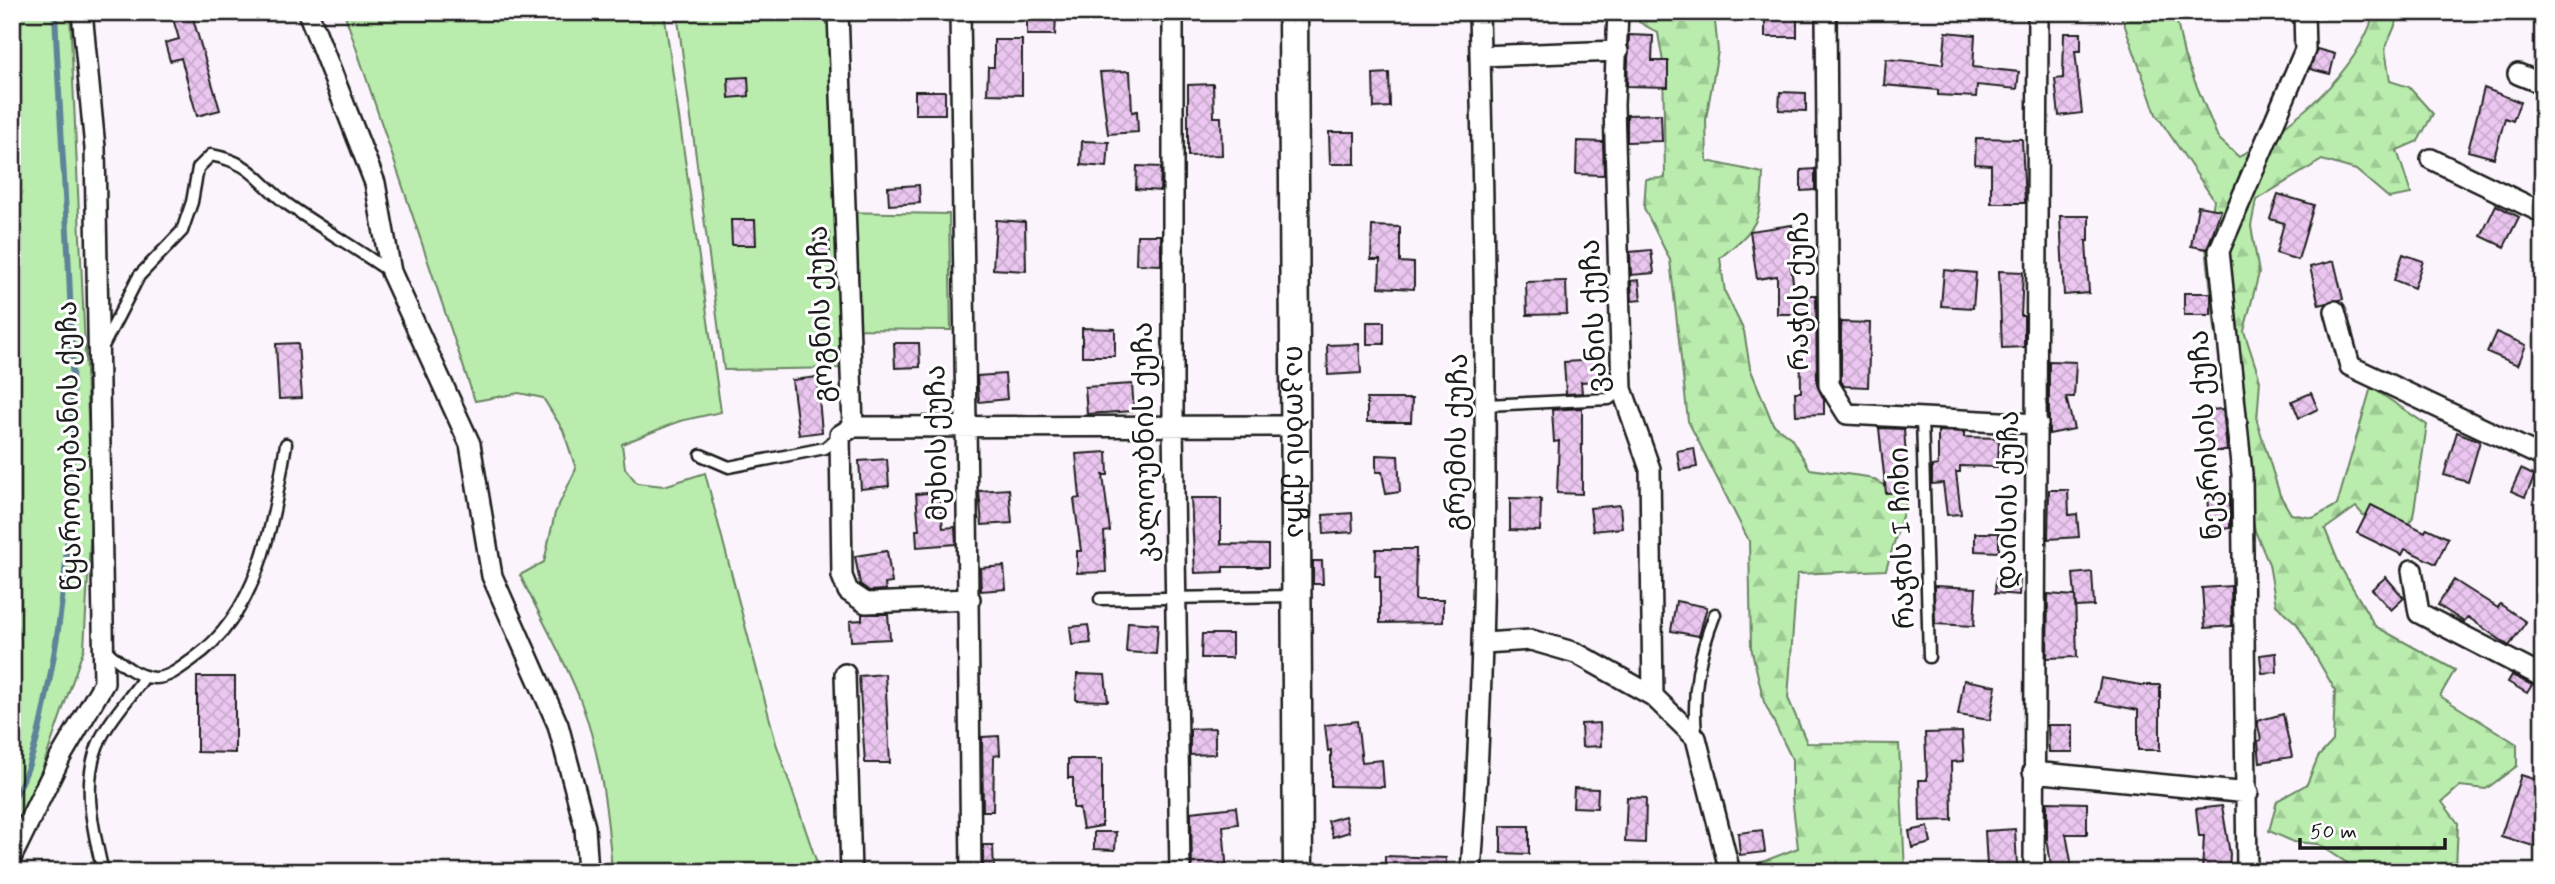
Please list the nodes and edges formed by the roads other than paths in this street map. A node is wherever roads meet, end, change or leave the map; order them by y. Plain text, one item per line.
1 (82, 12) edge
2 (308, 12) edge
3 (838, 12) edge
4 (960, 12) edge
5 (1173, 12) edge
6 (1293, 12) edge
7 (1479, 12) edge
8 (1618, 12) edge
9 (1826, 12) edge
10 (2038, 12) edge
11 (2304, 12) edge
12 (1618, 51) junction
13 (1480, 56) junction
14 (2518, 74) dead end
15 (2543, 84) edge
16 (2431, 159) dead end
17 (2543, 213) edge
18 (391, 272) junction
19 (2335, 312) dead end
20 (97, 358) junction
21 (1622, 389) junction
22 (1486, 405) junction
23 (1922, 418) junction
24 (2038, 425) junction
25 (1173, 426) junction
26 (1294, 426) junction
27 (965, 429) junction
28 (847, 431) junction
29 (286, 444) dead end
30 (701, 455) dead end
31 (2543, 457) edge
32 (2412, 570) dead end
33 (1296, 596) junction
34 (1176, 597) junction
35 (970, 599) junction
36 (1100, 599) dead end
37 (1715, 614) dead end
38 (1484, 643) junction
39 (104, 649) junction
40 (1929, 657) dead end
41 (845, 674) dead end
42 (145, 676) junction
43 (2543, 677) edge
44 (1653, 696) junction
45 (1696, 738) junction
46 (2032, 772) junction
47 (2248, 793) junction
48 (12, 856) edge
49 (103, 872) edge
50 (589, 872) edge
51 (851, 872) edge
52 (971, 872) edge
53 (1180, 872) edge
54 (1298, 872) edge
55 (1471, 872) edge
56 (1730, 872) edge
57 (2035, 872) edge
58 (2247, 872) edge

1 - 20 street, წყაროთუბანის ქუჩა
2 - 18 street
3 - 28 street, გოგნის ქუჩა
4 - 27 street, მუხის ქუჩა
5 - 25 street, კალოუბნის ქუჩა
6 - 26 street, იაკობის ქუჩა
7 - 13 street, გრემის ქუჩა
8 - 12 street, ვანის ქუჩა
9 - 23 street, რაჭის ქუჩა
10 - 24 street, დაისის ქუჩა
11 - 47 street, ნეკრისის ქუჩა
12 - 13 street
12 - 21 street, ვანის ქუჩა
13 - 22 street, გრემის ქუჩა
14 - 15 street
16 - 17 street
18 - 20 lane
18 - 50 street
19 - 31 street
20 - 39 street, წყაროთუბანის ქუჩა
21 - 22 lane
21 - 44 street, ვანის ქუჩა
22 - 38 street, გრემის ქუჩა
23 - 24 street, რაჭის ქუჩა
23 - 40 lane, რაჭის I ჩიხი
24 - 46 street, დაისის ქუჩა
25 - 26 street, გოგნის ქუჩა
25 - 27 street, გოგნის ქუჩა
25 - 34 street, კალოუბნის ქუჩა
26 - 33 street, იაკობის ქუჩა
27 - 28 street, გოგნის ქუჩა
27 - 35 street, მუხის ქუჩა
28 - 30 lane
28 - 35 street
29 - 42 lane
32 - 43 street
33 - 34 lane
33 - 54 street, იაკობის ქუჩა
34 - 36 lane
34 - 53 street, კალოუბნის ქუჩა
35 - 52 street, მუხის ქუჩა
37 - 45 lane
38 - 44 street
38 - 55 street, გრემის ქუჩა
39 - 42 lane
39 - 48 street, წყაროთუბანის ქუჩა
41 - 51 street
42 - 49 lane
44 - 45 street
45 - 56 street
46 - 47 street
46 - 57 street, დაისის ქუჩა
47 - 58 street, ნეკრისის ქუჩა

